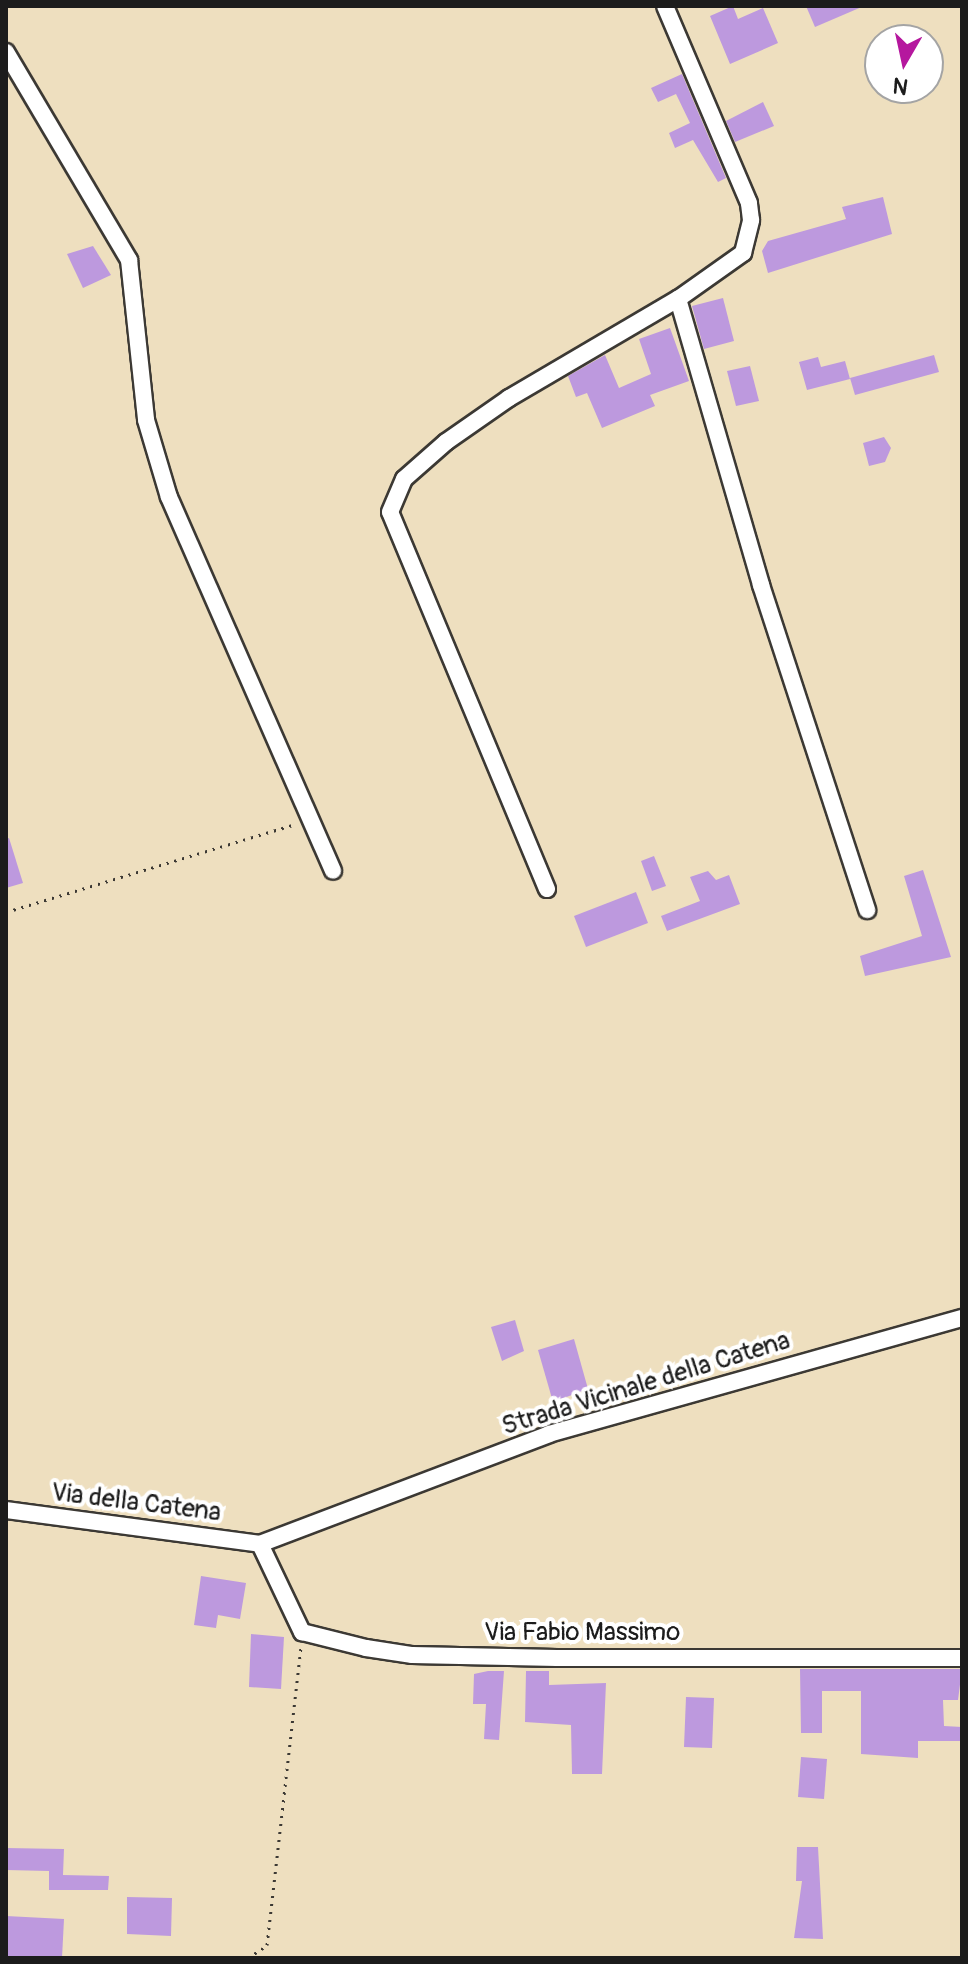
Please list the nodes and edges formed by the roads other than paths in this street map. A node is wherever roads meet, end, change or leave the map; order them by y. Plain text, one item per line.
1 (665, 6) edge
2 (6, 52) edge
3 (678, 299) junction
4 (333, 871) dead end
5 (547, 889) dead end
6 (867, 910) dead end
7 (962, 1318) edge
8 (6, 1510) edge
9 (260, 1544) junction
10 (962, 1658) edge

1 - 3 street
2 - 4 street
3 - 5 street
3 - 6 street
7 - 9 street, Strada Vicinale della Catena
8 - 9 street, Via della Catena
9 - 10 street, Via Fabio Massimo

